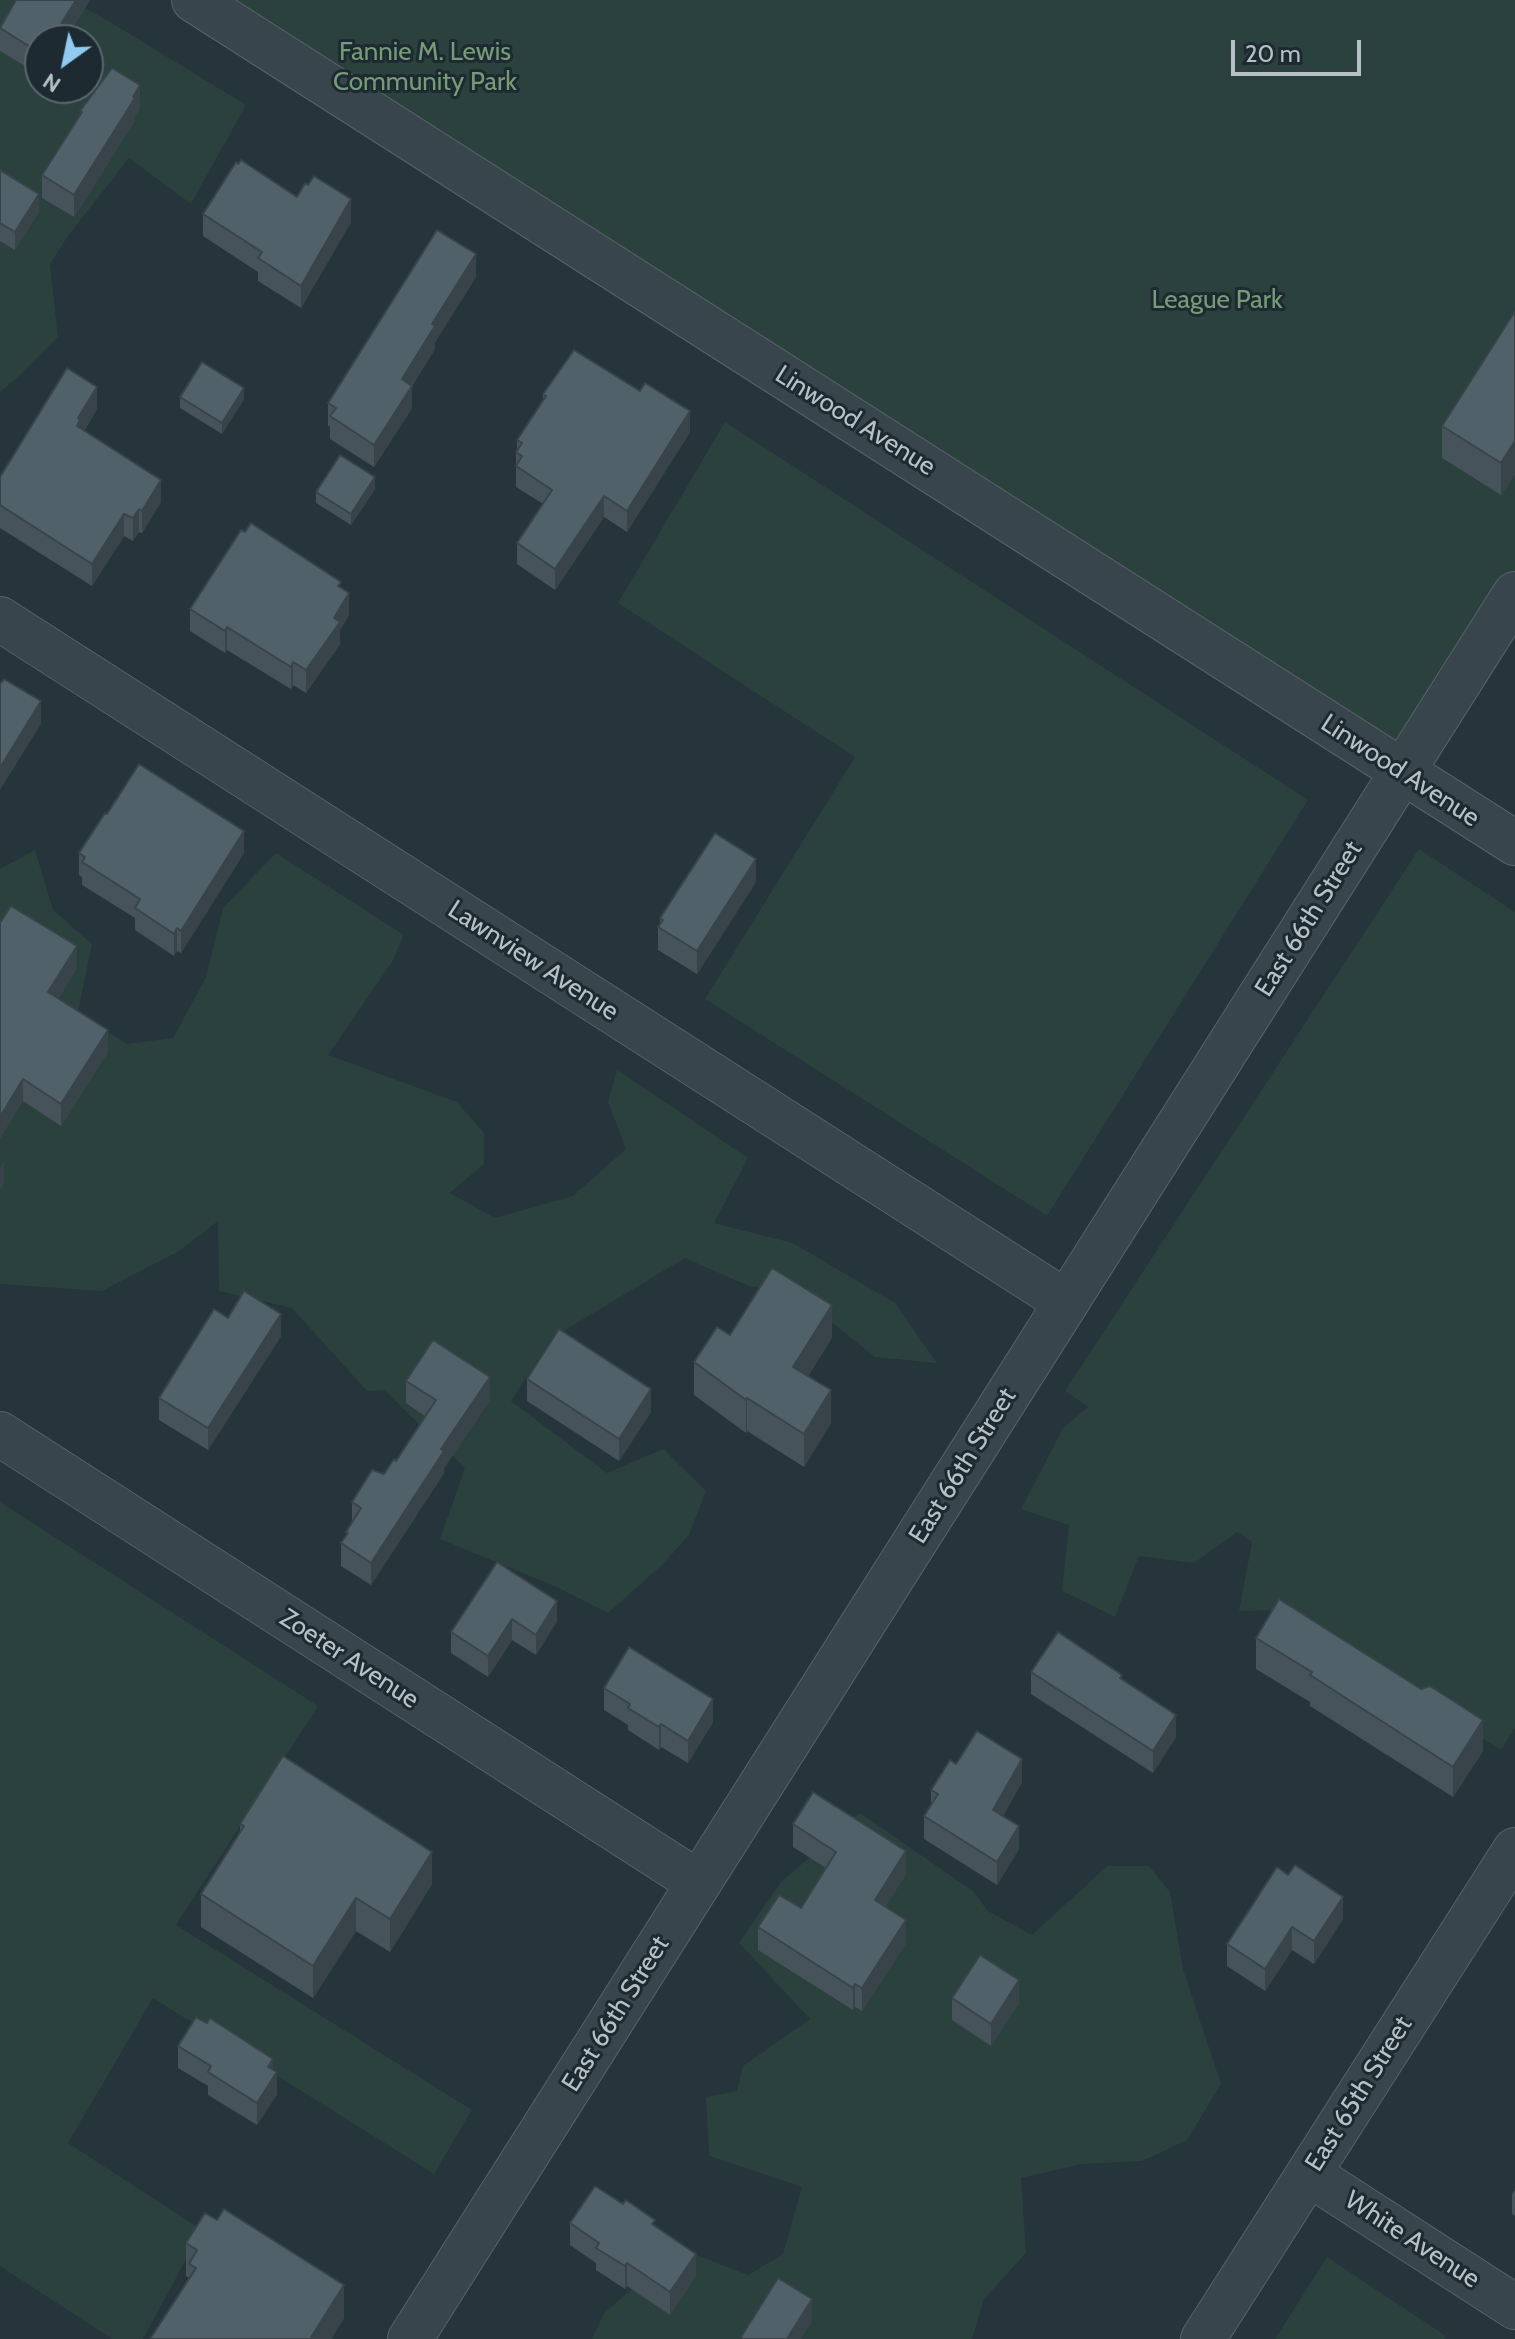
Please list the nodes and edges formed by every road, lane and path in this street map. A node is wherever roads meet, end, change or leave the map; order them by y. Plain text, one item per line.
1 (194, 0) edge
2 (1515, 594) edge
3 (0, 619) edge
4 (1402, 773) junction
5 (1515, 843) edge
6 (1066, 1302) junction
7 (0, 1434) edge
8 (1515, 1850) edge
9 (699, 1883) junction
10 (1309, 2174) junction
11 (1515, 2307) edge
12 (410, 2339) edge
13 (1203, 2339) edge

1 - 4 street, Linwood Avenue
2 - 4 street, East 66th Street
3 - 6 street, Lawnview Avenue
4 - 5 street, Linwood Avenue
4 - 6 street, East 66th Street
6 - 9 street, East 66th Street
7 - 9 street, Zoeter Avenue
8 - 10 street, East 65th Street
9 - 12 street, East 66th Street
10 - 11 street, White Avenue
10 - 13 street, East 65th Street

